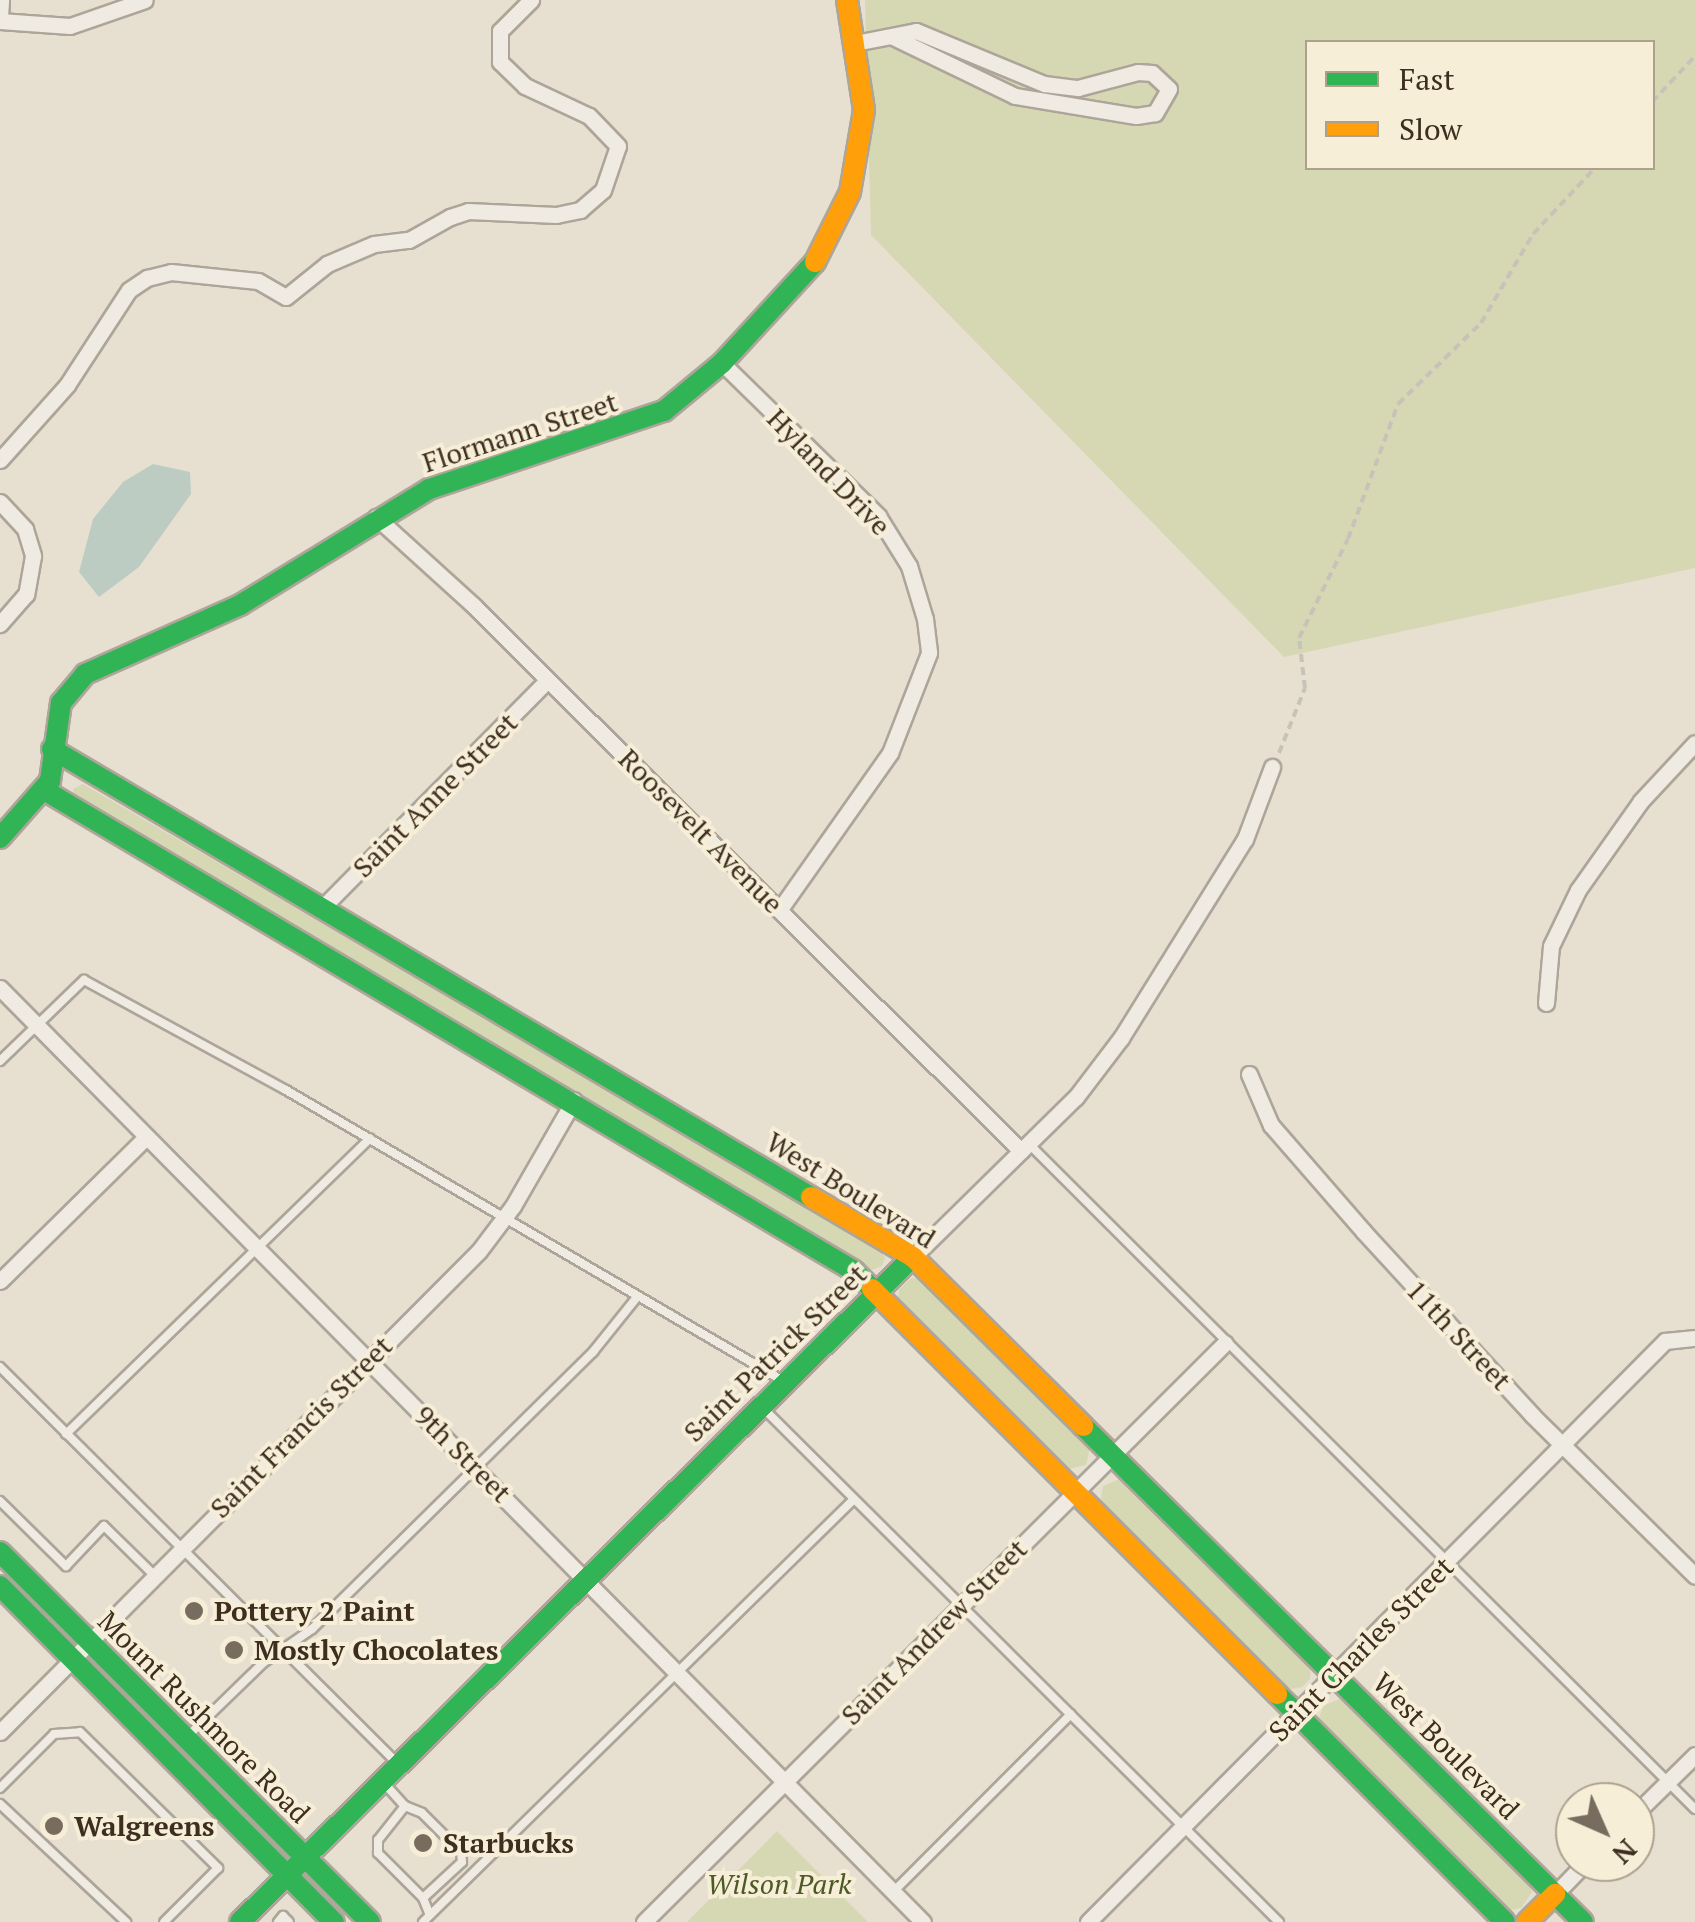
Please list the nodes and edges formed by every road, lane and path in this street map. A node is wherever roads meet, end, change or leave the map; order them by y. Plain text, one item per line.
1 (1, 0) edge
2 (145, 0) edge
3 (532, 0) edge
4 (847, 0) edge
5 (0, 19) edge
6 (893, 38) junction
7 (855, 43) junction
8 (1695, 56) edge
9 (1655, 99) edge
10 (1593, 170) edge
11 (722, 364) junction
12 (4, 456) edge
13 (0, 502) edge
14 (376, 516) junction
15 (0, 624) edge
16 (548, 680) junction
17 (1695, 743) edge
18 (52, 749) junction
19 (1272, 768) joint
20 (44, 790) junction
21 (0, 838) edge
22 (322, 909) junction
23 (780, 909) junction
24 (0, 988) edge
25 (1546, 1003) dead end
26 (36, 1025) junction
27 (0, 1060) edge
28 (1249, 1074) dead end
29 (574, 1100) junction
30 (146, 1137) junction
31 (370, 1138) junction
32 (1025, 1147) junction
33 (504, 1220) junction
34 (255, 1246) junction
35 (912, 1257) junction
36 (0, 1282) edge
37 (877, 1292) junction
38 (637, 1297) junction
39 (1695, 1338) edge
40 (1226, 1343) junction
41 (368, 1359) junction
42 (0, 1367) edge
43 (784, 1382) junction
44 (761, 1406) junction
45 (66, 1434) junction
46 (1564, 1446) junction
47 (1114, 1453) junction
48 (476, 1468) junction
49 (1075, 1492) junction
50 (0, 1500) edge
51 (853, 1500) junction
52 (183, 1546) junction
53 (0, 1552) edge
54 (1446, 1564) junction
55 (153, 1574) junction
56 (1695, 1576) edge
57 (584, 1579) junction
58 (0, 1586) edge
59 (962, 1604) junction
60 (88, 1640) junction
61 (285, 1648) junction
62 (72, 1657) junction
63 (674, 1674) junction
64 (1336, 1675) junction
65 (1298, 1713) junction
66 (1071, 1714) junction
67 (0, 1732) edge
68 (186, 1738) junction
69 (1695, 1755) edge
70 (397, 1764) junction
71 (381, 1780) junction
72 (784, 1782) junction
73 (1668, 1782) junction
74 (0, 1788) edge
75 (1655, 1795) edge
76 (0, 1804) edge
77 (405, 1806) junction
78 (1695, 1809) edge
79 (1184, 1826) junction
80 (304, 1857) junction
81 (288, 1874) junction
82 (1566, 1882) edge
83 (893, 1892) junction
84 (1554, 1894) junction
85 (422, 1898) junction
86 (325, 1919) edge
87 (427, 1919) edge
88 (126, 1922) edge
89 (164, 1922) edge
90 (240, 1922) edge
91 (278, 1922) edge
92 (289, 1922) edge
93 (370, 1922) edge
94 (644, 1922) edge
95 (922, 1922) edge
96 (1088, 1922) edge
97 (1279, 1922) edge
98 (1505, 1922) edge
99 (1527, 1922) edge
100 (1583, 1922) edge

1 - 5 street
2 - 5 street
3 - 12 street
4 - 7 main road, Flormann Street
6 - 6 street
6 - 7 street
7 - 11 main road, Flormann Street
8 - 9 path
10 - 19 path
11 - 14 main road, Flormann Street
11 - 23 street, Hyland Drive
13 - 15 street
14 - 16 street, Roosevelt Avenue
14 - 18 main road, Flormann Street
16 - 22 street, Saint Anne Street
16 - 23 street, Roosevelt Avenue
17 - 25 street
18 - 20 main road, Flormann Street
18 - 22 main road, West Boulevard
19 - 32 street, Saint Patrick Street
20 - 21 main road
20 - 29 main road
22 - 35 main road, West Boulevard
23 - 32 street, Roosevelt Avenue
24 - 26 street, 9th Street
26 - 27 lane
26 - 30 street, 9th Street
26 - 31 lane
28 - 46 street, 11th Street
29 - 33 street, Saint Francis Street
29 - 37 main road
30 - 34 street, 9th Street
30 - 36 street
31 - 33 lane
31 - 34 lane
32 - 35 street, Saint Patrick Street
32 - 40 lane
33 - 38 lane
33 - 41 street, Saint Francis Street
34 - 41 street, 9th Street
34 - 45 lane
35 - 37 main road, Saint Patrick Street
35 - 47 main road, West Boulevard
37 - 43 main road, Saint Patrick Street
37 - 49 main road
38 - 43 lane
38 - 48 lane
39 - 46 street, Saint Charles Street
40 - 47 street, Saint Andrew Street
40 - 54 lane
41 - 48 street, 9th Street
41 - 52 street, Saint Francis Street
42 - 45 lane
43 - 44 main road, Saint Patrick Street
44 - 51 lane
44 - 57 main road, Saint Patrick Street
45 - 52 lane
46 - 54 street, Saint Charles Street
46 - 56 street, 11th Street
47 - 49 street, Saint Andrew Street
47 - 64 main road, West Boulevard
48 - 57 street, 9th Street
48 - 61 lane
49 - 59 street, Saint Andrew Street
49 - 65 main road
50 - 55 lane
51 - 59 lane
51 - 63 lane
52 - 55 street, Saint Francis Street
52 - 61 lane
53 - 60 main road, Mount Rushmore Road
54 - 64 street, Saint Charles Street
54 - 73 lane
55 - 60 street, Saint Francis Street
57 - 63 street, 9th Street
57 - 70 main road, Saint Patrick Street
58 - 62 main road, Mount Rushmore Road
59 - 66 lane
59 - 72 street, Saint Andrew Street
60 - 62 street, Saint Francis Street
60 - 68 main road, Mount Rushmore Road
61 - 68 lane
61 - 70 lane
62 - 67 street, Saint Francis Street
62 - 81 main road, Mount Rushmore Road
63 - 72 street, 9th Street
63 - 87 lane
64 - 65 street, Saint Charles Street
64 - 84 main road, West Boulevard
65 - 79 street, Saint Charles Street
65 - 98 main road
66 - 79 lane
66 - 83 lane
68 - 80 main road, Mount Rushmore Road
69 - 73 street
70 - 71 main road, Saint Patrick Street
71 - 77 lane
71 - 80 main road, Saint Patrick Street
72 - 83 street, 9th Street
72 - 94 street, Saint Andrew Street
73 - 75 street
73 - 78 lane
74 - 89 lane
76 - 88 lane
77 - 85 lane
77 - 85 lane
79 - 96 street, Saint Charles Street
79 - 97 lane
80 - 81 main road, Saint Patrick Street
80 - 93 main road, Mount Rushmore Road
81 - 86 main road, Mount Rushmore Road
81 - 90 main road, Saint Patrick Street
82 - 84 street
83 - 95 street, 9th Street
84 - 99 main road
84 - 100 main road, West Boulevard
85 - 87 lane
91 - 92 lane

